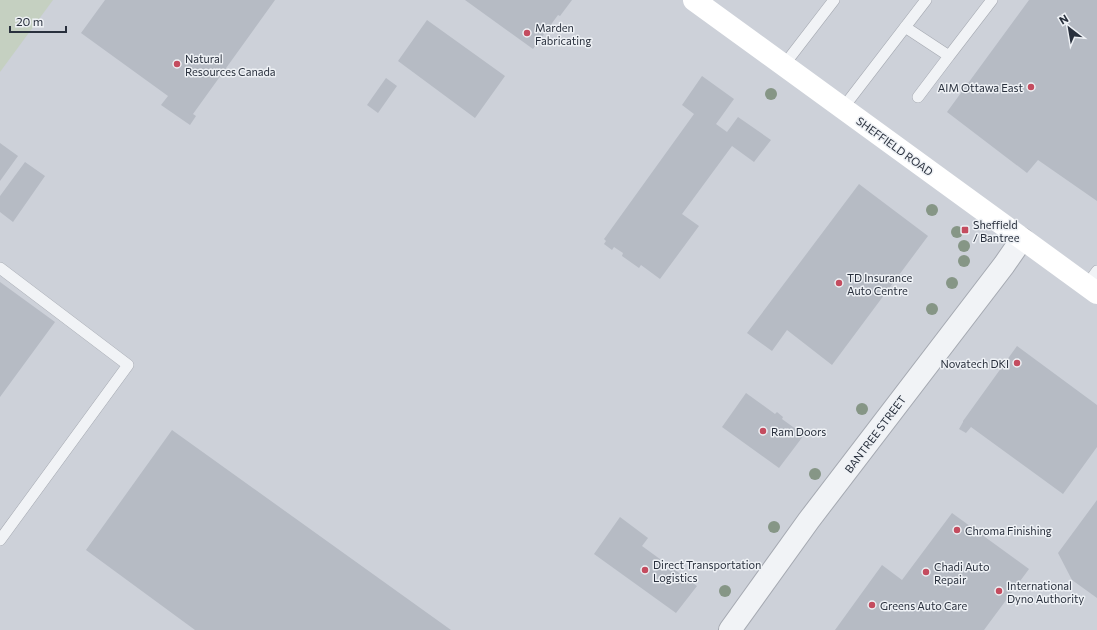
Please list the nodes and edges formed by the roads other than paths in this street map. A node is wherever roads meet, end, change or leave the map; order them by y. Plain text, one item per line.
1 (694, 0) edge
2 (834, 0) edge
3 (926, 0) edge
4 (992, 0) edge
5 (905, 27) junction
6 (949, 56) junction
7 (784, 65) junction
8 (918, 97) dead end
9 (842, 108) junction
10 (1022, 239) junction
11 (0, 268) edge
12 (1094, 283) edge
13 (0, 540) edge
14 (730, 630) edge

1 - 7 street, SHEFFIELD ROAD
2 - 7 lane
3 - 5 lane
4 - 6 lane
5 - 6 lane
5 - 9 lane
6 - 8 lane
7 - 9 street, SHEFFIELD ROAD
9 - 10 street, SHEFFIELD ROAD
10 - 12 street, SHEFFIELD ROAD
10 - 14 street, BANTREE STREET
11 - 13 lane

